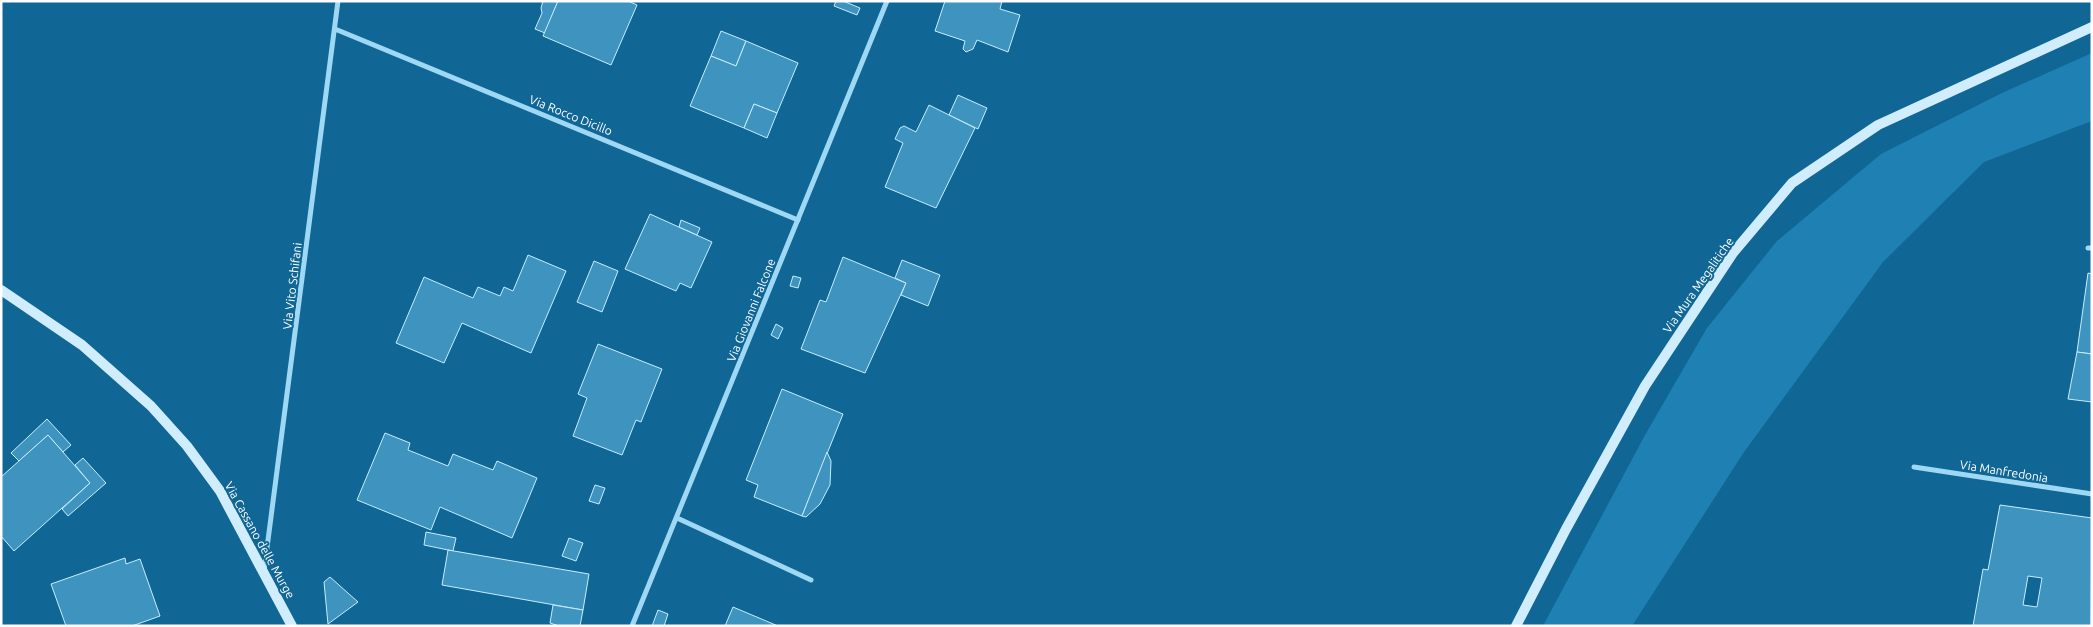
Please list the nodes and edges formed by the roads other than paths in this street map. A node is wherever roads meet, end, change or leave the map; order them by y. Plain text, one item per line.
1 (338, 1) edge
2 (887, 1) edge
3 (2092, 28) edge
4 (335, 29) junction
5 (798, 220) junction
6 (1, 290) edge
7 (1914, 467) dead end
8 (2092, 494) edge
9 (677, 518) junction
10 (264, 573) junction
11 (811, 580) dead end
12 (292, 626) edge
13 (632, 626) edge
14 (1516, 626) edge

1 - 4 street, Via Vito Schifani
2 - 5 street, Via Giovanni Falcone
3 - 14 street, Via Mura Megalitiche
4 - 5 street, Via Rocco Dicillo
4 - 10 street, Via Vito Schifani
5 - 9 street, Via Giovanni Falcone
6 - 10 street, Via Cassano delle Murge
7 - 8 street, Via Manfredonia
9 - 11 street
9 - 13 street, Via Giovanni Falcone
10 - 12 street, Via Cassano delle Murge

